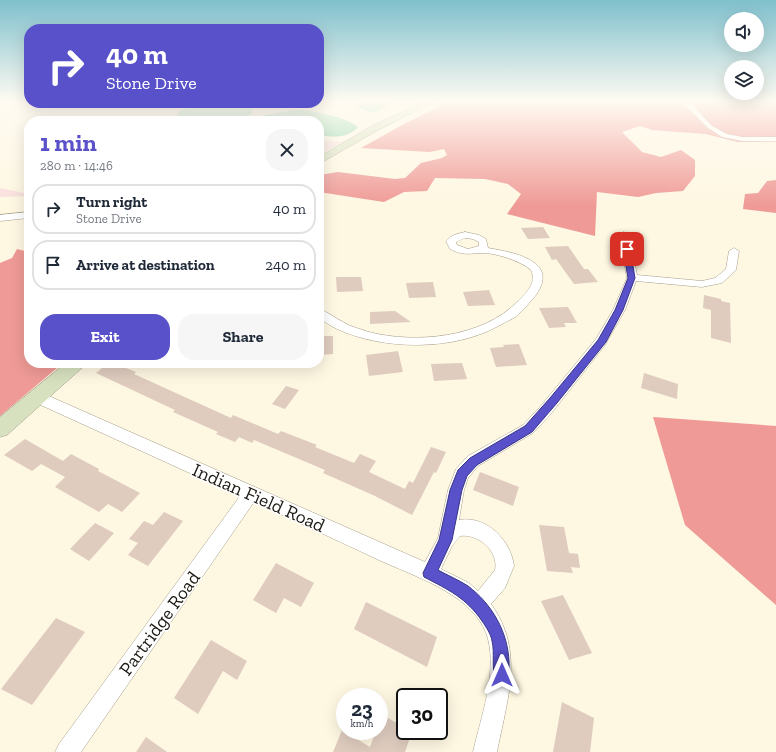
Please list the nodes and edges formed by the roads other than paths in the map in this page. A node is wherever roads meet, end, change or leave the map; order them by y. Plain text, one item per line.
1 (362, 136) edge
2 (724, 136) edge
3 (776, 139) edge
4 (324, 159) edge
5 (24, 216) edge
6 (0, 218) edge
7 (624, 235) dead end
8 (481, 250) dead end
9 (734, 251) dead end
10 (632, 278) junction
11 (324, 316) edge
12 (71, 368) edge
13 (37, 397) junction
14 (0, 429) edge
15 (251, 494) junction
16 (446, 540) junction
17 (429, 573) junction
18 (478, 603) junction
19 (67, 752) edge
20 (485, 752) edge

1 - 4 main road
2 - 3 street
5 - 6 street
7 - 10 street
8 - 11 street
9 - 10 street
10 - 16 street
12 - 13 main road
13 - 14 main road
13 - 15 street, Indian Field Road
15 - 17 street, Indian Field Road
15 - 19 street, Partridge Road
16 - 17 street
16 - 18 street
17 - 18 street, Indian Field Road
18 - 20 street, Indian Field Road

